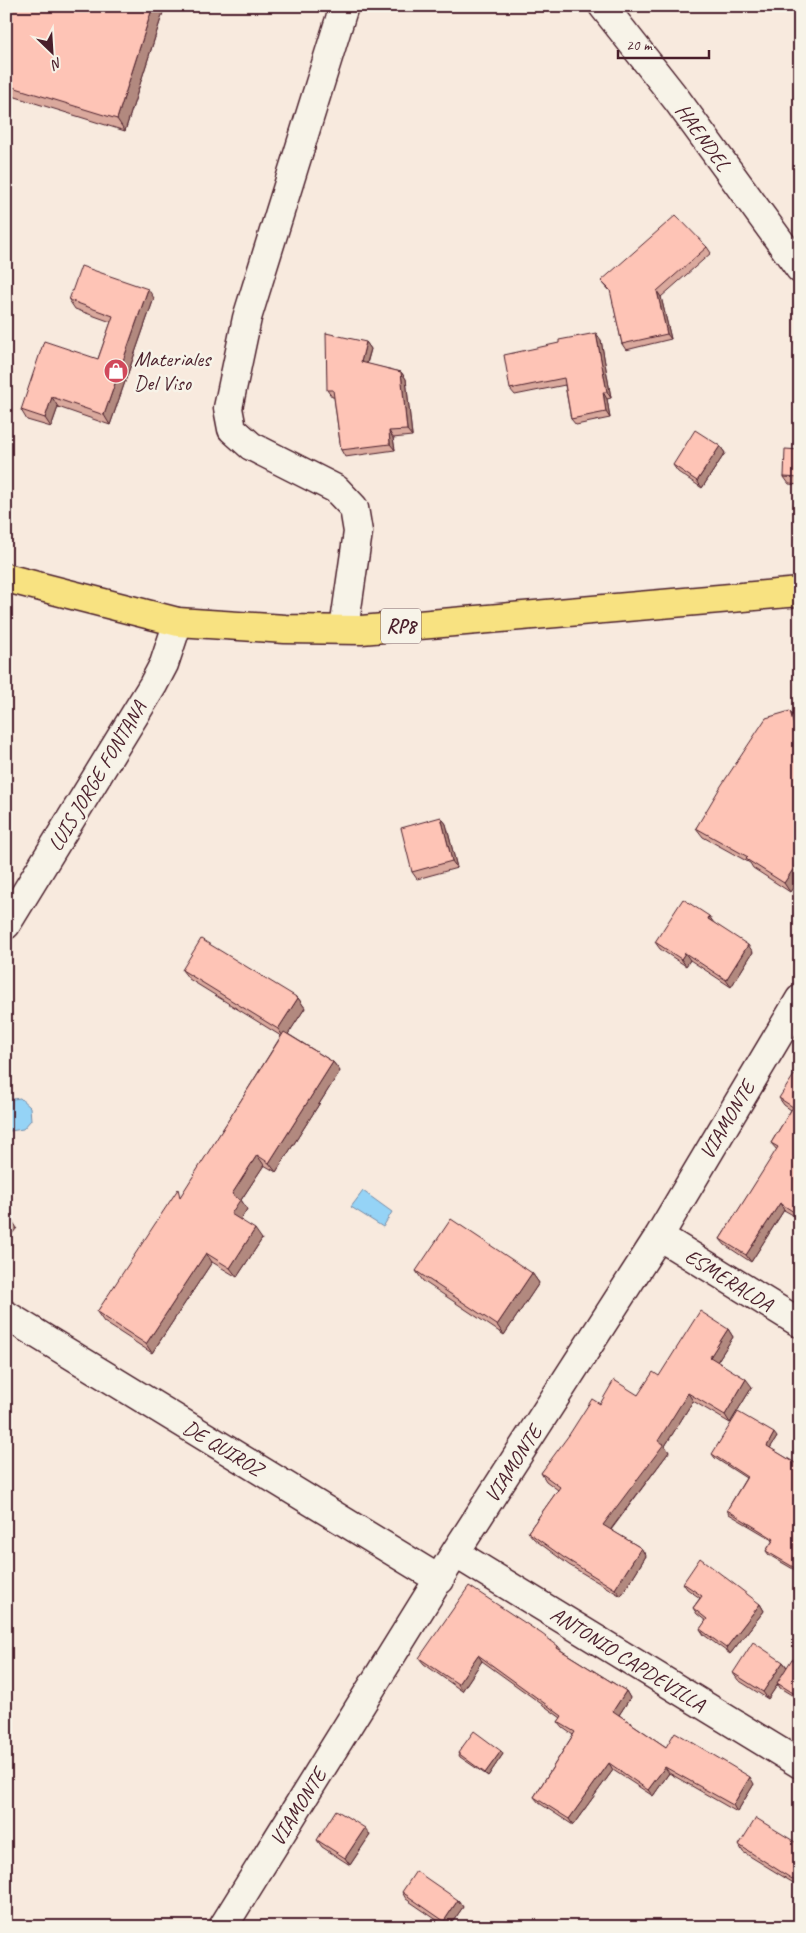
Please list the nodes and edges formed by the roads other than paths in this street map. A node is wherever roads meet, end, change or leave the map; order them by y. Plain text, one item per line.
1 (344, 6) edge
2 (603, 6) edge
3 (800, 269) edge
4 (6, 578) edge
5 (800, 592) edge
6 (178, 622) junction
7 (344, 629) junction
8 (6, 925) edge
9 (800, 999) edge
10 (659, 1236) junction
11 (6, 1315) edge
12 (800, 1323) edge
13 (455, 1553) junction
14 (440, 1580) junction
15 (800, 1764) edge
16 (223, 1927) edge

1 - 7 street
2 - 3 street, HAENDEL
4 - 6 main road, RP8
5 - 7 main road, RP8
6 - 7 main road, RP8
6 - 8 street, LUIS JORGE FONTANA
9 - 10 street, VIAMONTE
10 - 12 street, ESMERALDA
10 - 13 street, VIAMONTE
11 - 14 street, DE QUIROZ
13 - 14 street, VIAMONTE
13 - 15 street, ANTONIO CAPDEVILLA
14 - 16 street, VIAMONTE

